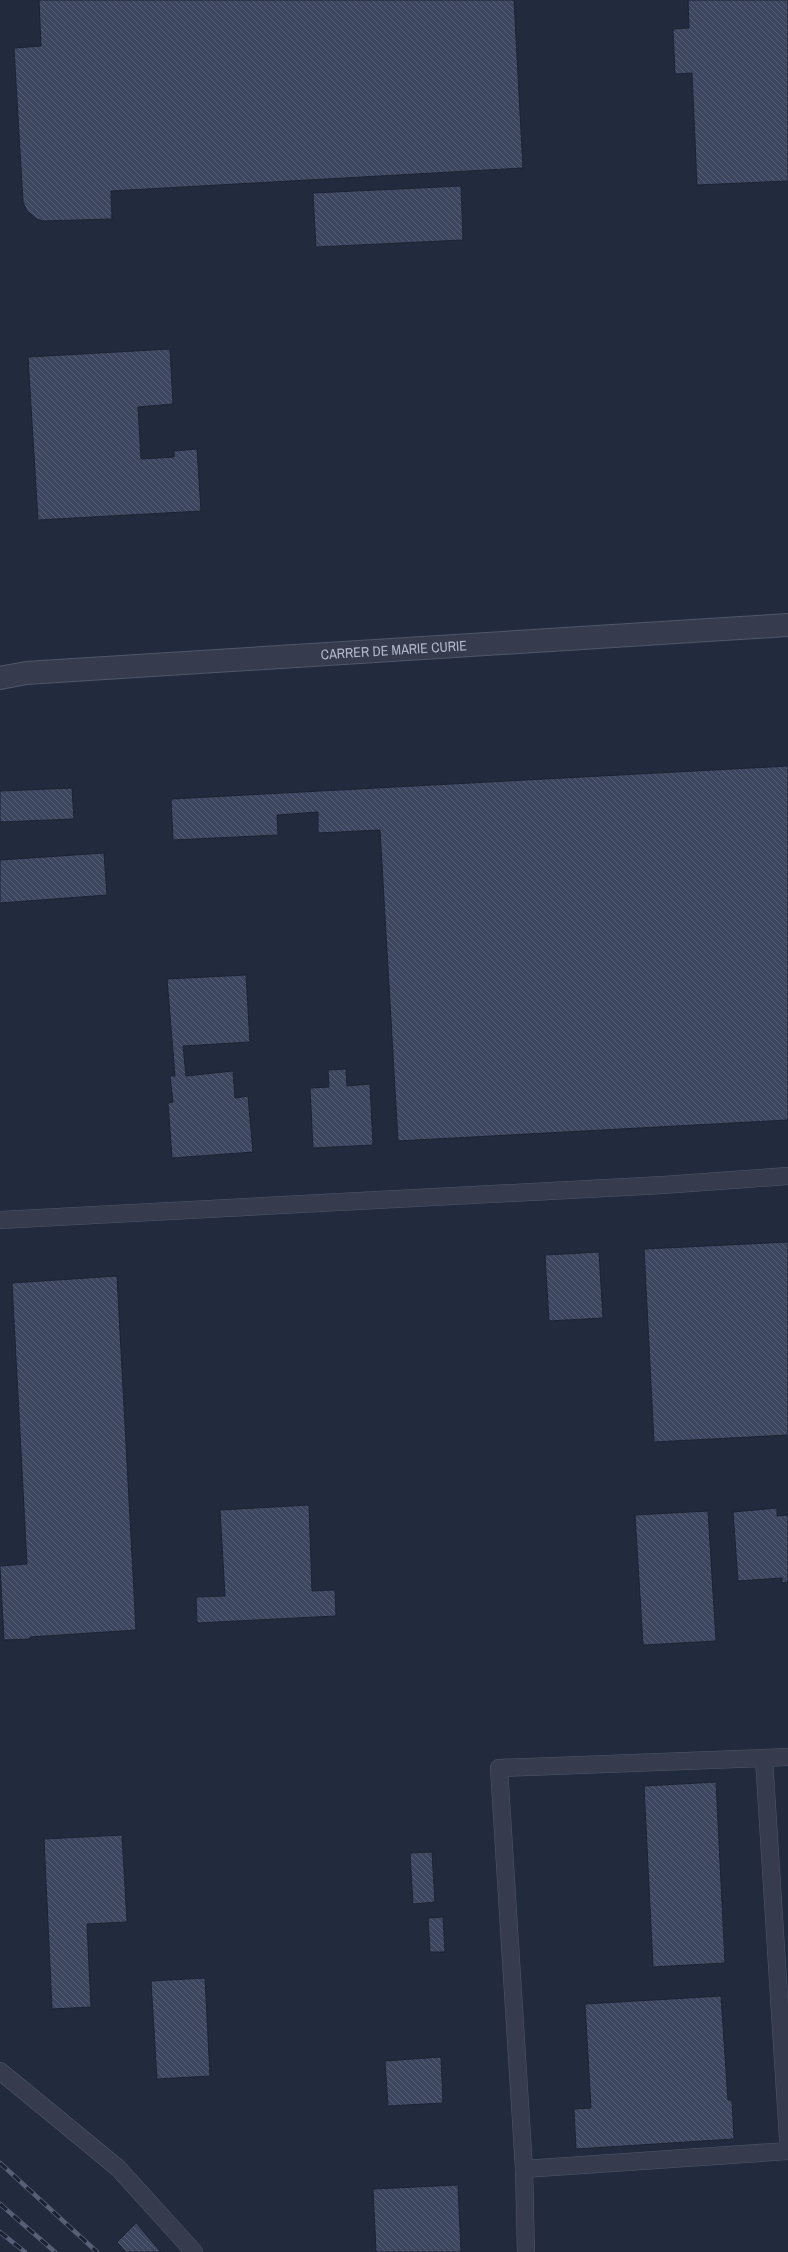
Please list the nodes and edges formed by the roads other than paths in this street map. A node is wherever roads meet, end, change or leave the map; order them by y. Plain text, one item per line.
1 (788, 625) edge
2 (0, 678) edge
3 (788, 1176) edge
4 (0, 1220) edge
5 (788, 1757) edge
6 (764, 1759) junction
7 (0, 2071) edge
8 (788, 2139) edge
9 (788, 2150) edge
10 (524, 2169) junction
11 (194, 2252) edge
12 (526, 2252) edge

1 - 2 street, CARRER DE MARIE CURIE
3 - 4 lane
5 - 6 lane
6 - 8 lane
6 - 10 lane
7 - 11 lane
9 - 10 lane
10 - 12 lane

